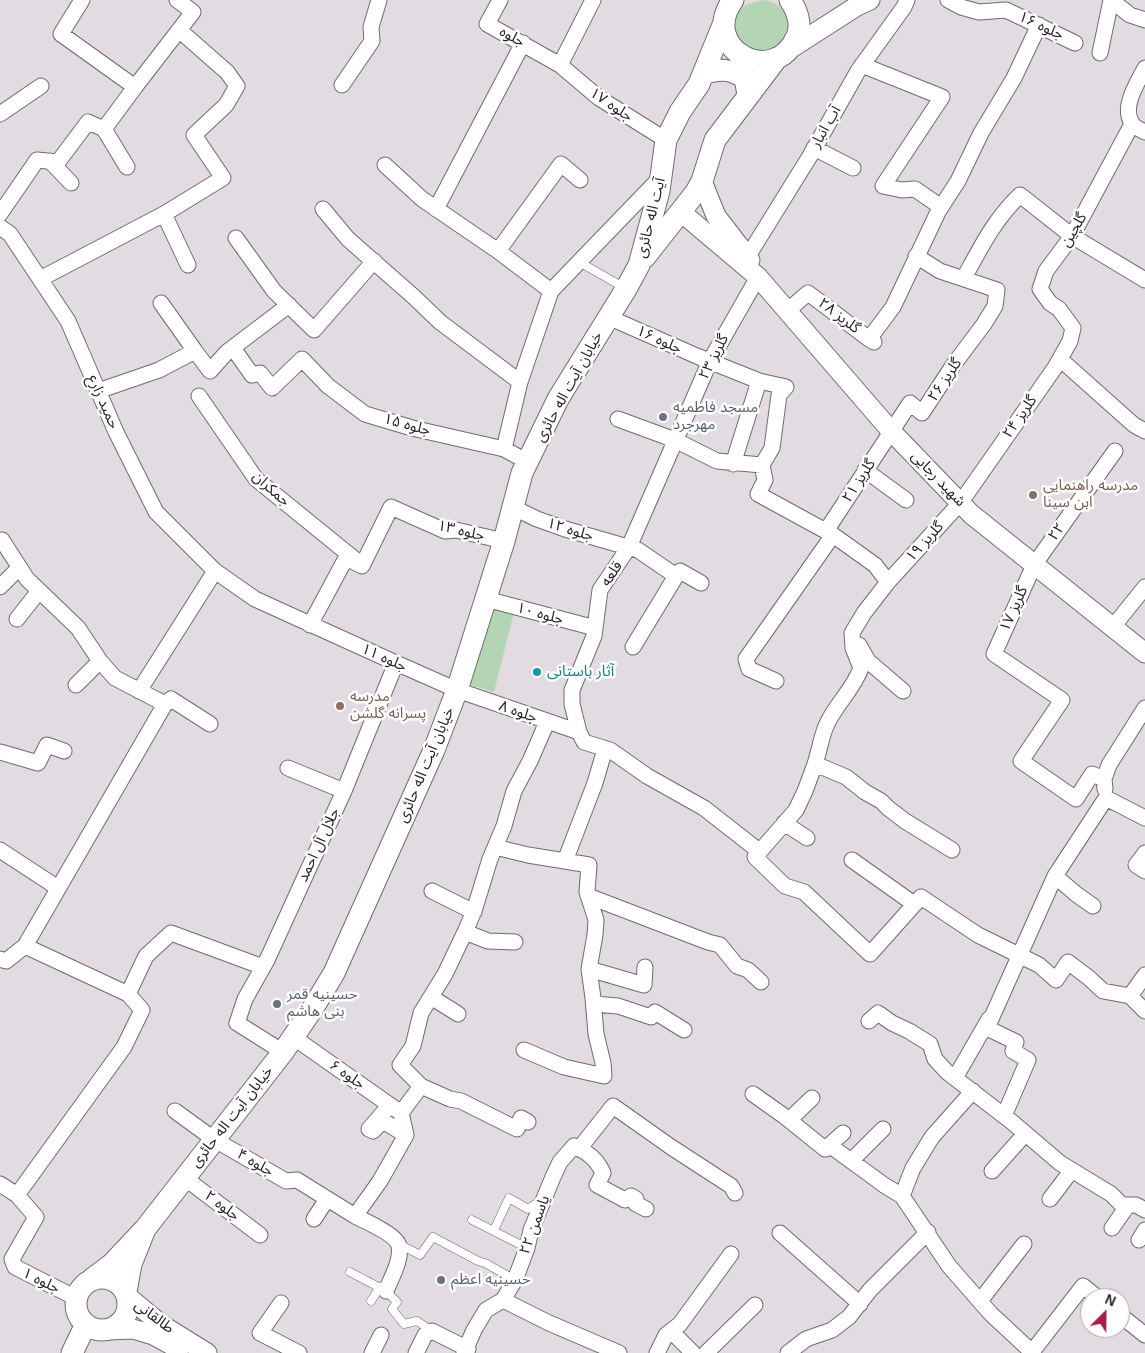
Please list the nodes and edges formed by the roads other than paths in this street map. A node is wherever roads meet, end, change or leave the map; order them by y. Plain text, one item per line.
1 (82, 0) edge
2 (177, 0) edge
3 (379, 0) edge
4 (500, 0) edge
5 (593, 0) edge
6 (733, 0) edge
7 (790, 0) edge
8 (870, 0) edge
9 (907, 0) edge
10 (948, 0) edge
11 (1145, 20) edge
12 (723, 25) junction
13 (1039, 25) junction
14 (179, 30) junction
15 (523, 43) junction
16 (1075, 43) dead end
17 (785, 52) junction
18 (1100, 53) dead end
19 (560, 65) junction
20 (862, 65) junction
21 (1145, 68) edge
22 (703, 74) junction
23 (342, 85) dead end
24 (41, 86) dead end
25 (135, 87) junction
26 (748, 95) junction
27 (0, 114) edge
28 (1139, 128) edge
29 (104, 129) junction
30 (666, 140) junction
31 (814, 148) junction
32 (50, 161) junction
33 (385, 166) dead end
34 (127, 167) dead end
35 (853, 168) dead end
36 (580, 180) dead end
37 (702, 181) junction
38 (71, 183) dead end
39 (660, 184) junction
40 (941, 207) junction
41 (323, 209) dead end
42 (436, 209) junction
43 (681, 212) junction
44 (0, 214) edge
45 (164, 214) junction
46 (0, 227) edge
47 (1072, 236) junction
48 (236, 238) dead end
49 (498, 251) junction
50 (748, 256) junction
51 (916, 256) junction
52 (374, 261) junction
53 (579, 262) junction
54 (188, 265) dead end
55 (639, 265) junction
56 (758, 277) junction
57 (964, 278) junction
58 (40, 279) junction
59 (1145, 280) edge
60 (626, 289) junction
61 (551, 291) junction
62 (160, 304) dead end
63 (289, 305) junction
64 (788, 311) junction
65 (608, 317) junction
66 (1073, 328) joint
67 (233, 348) junction
68 (195, 351) junction
69 (1060, 359) junction
70 (710, 362) junction
71 (759, 381) junction
72 (520, 382) junction
73 (98, 391) junction
74 (199, 396) dead end
75 (618, 419) dead end
76 (891, 431) junction
77 (1145, 431) edge
78 (676, 440) junction
79 (504, 449) junction
80 (1115, 451) dead end
81 (528, 462) junction
82 (733, 464) junction
83 (762, 465) junction
84 (865, 470) junction
85 (906, 500) dead end
86 (961, 502) junction
87 (512, 507) junction
88 (830, 533) junction
89 (504, 541) junction
90 (0, 542) edge
91 (629, 547) junction
92 (1034, 565) junction
93 (362, 566) junction
94 (19, 568) junction
95 (215, 571) junction
96 (676, 576) junction
97 (888, 582) junction
98 (701, 583) dead end
99 (0, 587) edge
100 (1145, 587) edge
101 (39, 591) junction
102 (486, 599) junction
103 (17, 619) dead end
104 (310, 625) junction
105 (595, 628) junction
106 (1112, 628) junction
107 (852, 633) junction
108 (632, 647) dead end
109 (1145, 653) edge
110 (100, 661) junction
111 (396, 663) junction
112 (776, 681) dead end
113 (76, 685) dead end
114 (457, 690) junction
115 (139, 691) junction
116 (903, 691) dead end
117 (164, 704) junction
118 (1145, 708) edge
119 (547, 722) junction
120 (210, 724) dead end
121 (581, 737) junction
122 (605, 749) junction
123 (64, 751) dead end
124 (0, 752) edge
125 (815, 764) junction
126 (288, 768) dead end
127 (1104, 779) junction
128 (344, 791) junction
129 (1106, 798) junction
130 (1145, 818) edge
131 (784, 823) junction
132 (807, 838) dead end
133 (495, 847) junction
134 (0, 850) edge
135 (952, 850) dead end
136 (759, 852) junction
137 (852, 860) dead end
138 (565, 861) junction
139 (1055, 876) junction
140 (58, 888) junction
141 (432, 891) dead end
142 (588, 896) junction
143 (914, 904) junction
144 (1093, 906) dead end
145 (474, 912) junction
146 (465, 932) junction
147 (515, 942) dead end
148 (25, 946) junction
149 (1019, 957) junction
150 (0, 959) edge
151 (263, 967) junction
152 (645, 967) dead end
153 (589, 969) junction
154 (1145, 975) edge
155 (760, 982) dead end
156 (128, 994) junction
157 (1130, 996) junction
158 (431, 997) junction
159 (1000, 1000) junction
160 (594, 1004) junction
161 (1145, 1011) edge
162 (458, 1014) dead end
163 (869, 1021) dead end
164 (237, 1024) joint
165 (684, 1030) dead end
166 (288, 1045) junction
167 (524, 1050) dead end
168 (955, 1078) junction
169 (422, 1086) junction
170 (973, 1091) junction
171 (753, 1094) dead end
172 (812, 1098) dead end
173 (396, 1109) junction
174 (1008, 1109) dead end
175 (175, 1111) dead end
176 (789, 1120) junction
177 (528, 1122) dead end
178 (883, 1128) dead end
179 (843, 1133) dead end
180 (1025, 1134) junction
181 (406, 1135) junction
182 (215, 1140) junction
183 (577, 1147) junction
184 (825, 1149) junction
185 (851, 1161) junction
186 (1072, 1170) junction
187 (992, 1171) dead end
188 (183, 1180) junction
189 (0, 1184) edge
190 (735, 1193) dead end
191 (17, 1196) junction
192 (902, 1196) junction
193 (1050, 1198) dead end
194 (327, 1199) junction
195 (544, 1199) junction
196 (1128, 1205) junction
197 (646, 1209) dead end
198 (1145, 1210) edge
199 (355, 1216) junction
200 (314, 1219) dead end
201 (472, 1220) dead end
202 (1112, 1228) dead end
203 (145, 1229) junction
204 (494, 1230) junction
205 (928, 1232) junction
206 (780, 1234) dead end
207 (260, 1235) dead end
208 (399, 1244) junction
209 (1024, 1244) dead end
210 (527, 1248) junction
211 (731, 1254) dead end
212 (350, 1272) dead end
213 (92, 1279) junction
214 (514, 1280) junction
215 (383, 1289) junction
216 (1080, 1290) edge
217 (127, 1294) junction
218 (76, 1298) junction
219 (503, 1300) junction
220 (371, 1301) dead end
221 (980, 1301) junction
222 (281, 1303) dead end
223 (860, 1304) junction
224 (755, 1305) dead end
225 (1130, 1323) edge
226 (86, 1324) junction
227 (107, 1330) junction
228 (432, 1331) junction
229 (671, 1331) junction
230 (381, 1335) dead end
231 (1145, 1335) edge
232 (466, 1351) edge
233 (72, 1353) edge
234 (187, 1353) edge
235 (207, 1353) edge
236 (299, 1353) edge
237 (372, 1353) edge
238 (416, 1353) edge
239 (619, 1353) edge
240 (657, 1353) edge
241 (693, 1353) edge
242 (706, 1353) edge
243 (788, 1353) edge
244 (1032, 1353) edge

1 - 25 street
2 - 14 street
3 - 23 street
4 - 15 street, جلوه
5 - 19 street
6 - 12 main road, آیت اله حائری
7 - 17 main road
8 - 17 street, آیت اله حائری
9 - 20 street, آب انبار
10 - 13 street, جلوه ۱۶
11 - 18 street
12 - 17 main road
12 - 22 main road, آیت اله حائری
13 - 16 street, جلوه ۱۶
13 - 40 street
14 - 25 street
14 - 45 street
15 - 19 street, جلوه
15 - 42 street
17 - 26 main road, آیت اله حائری
19 - 30 street, جلوه ۱۷
20 - 31 street, آب انبار
20 - 40 street
21 - 28 street
22 - 26 main road
22 - 30 main road, آیت اله حائری
24 - 27 street
25 - 29 street
26 - 37 main road, آیت اله حائری
28 - 47 street, گلچین
29 - 32 street
29 - 34 street
30 - 39 main road, آیت اله حائری
31 - 35 street
31 - 50 street, آب انبار
32 - 38 street
32 - 44 street
33 - 42 street
36 - 49 street
37 - 43 main road, آیت اله حائری
37 - 50 street
39 - 43 main road
39 - 53 street
39 - 55 main road, آیت اله حائری
40 - 51 street
41 - 52 street
42 - 49 street
43 - 55 main road, آیت اله حائری
43 - 56 street
45 - 54 street
45 - 58 street
46 - 58 street, حمید زارع
47 - 57 street
47 - 59 street
47 - 66 street, گلچین
48 - 63 street
49 - 61 street
50 - 56 street
51 - 57 street
51 - 64 street, گلریز ۲۸
52 - 63 street
52 - 72 street
53 - 60 lane
53 - 61 street
55 - 60 main road, خیابان آیت اله حائری
56 - 64 street, شهید رجایی
56 - 70 street, گلریز ۲۳
57 - 76 street, گلریز ۲۶
58 - 73 street, حمید زارع
60 - 65 main road, خیابان آیت اله حائری
61 - 72 street
62 - 68 street
63 - 67 street
64 - 76 street, شهید رجایی
65 - 70 street, جلوه ۱۶
65 - 81 main road, خیابان آیت اله حائری
66 - 69 street, گلریز ۲۴
67 - 68 street
67 - 79 street, جلوه ۱۵
68 - 73 street
69 - 77 street
69 - 86 street, گلریز ۲۴
70 - 71 street, جلوه ۱۶
70 - 78 street, گلریز ۲۳
71 - 82 street
71 - 83 street, جلوه ۱۶
72 - 79 street
73 - 95 street, حمید زارع
74 - 93 street, جمکران
75 - 78 street
76 - 84 street, گلریز ۲۱
76 - 86 street, شهید رجایی
78 - 82 street
78 - 91 street, قلعه
79 - 81 street, جلوه ۱۵
80 - 92 street, ۲۲
81 - 87 main road, خیابان آیت اله حائری
82 - 83 street
83 - 88 street
84 - 85 street
84 - 88 street, گلریز ۲۱
86 - 92 street, شهید رجایی
86 - 97 street, گلریز ۱۹
87 - 89 main road, خیابان آیت اله حائری
87 - 91 street, جلوه ۱۲
88 - 97 street
88 - 112 street, گلریز ۲۱
89 - 93 street, جلوه ۱۳
89 - 102 main road, خیابان آیت اله حائری
90 - 94 street
91 - 96 street, جلوه ۱۲
91 - 105 street, قلعه
92 - 106 street, شهید رجایی
92 - 127 street, گلریز ۱۷
93 - 104 street
94 - 99 street
94 - 101 street
95 - 104 street, حمید زارع
95 - 115 street
96 - 98 street
96 - 108 street
97 - 107 street, گلریز ۱۹
100 - 106 street
101 - 103 street
101 - 110 street
102 - 105 street, جلوه ۱۰
102 - 114 main road, خیابان آیت اله حائری
104 - 111 street, جلوه ۱۱
105 - 121 street, قلعه
106 - 109 street, شهید رجایی
107 - 116 street
107 - 125 street
110 - 113 street
110 - 115 street
111 - 114 street, جلوه ۱۱
111 - 128 street, جلال آل احمد
114 - 119 street, جلوه ۸
114 - 166 main road, خیابان آیت اله حائری
115 - 117 street
117 - 120 street
117 - 140 street
118 - 127 street
119 - 121 street, جلوه ۸
119 - 133 street
121 - 122 street, جلوه ۸
122 - 136 street, جلوه ۸
122 - 138 street
123 - 124 street
125 - 131 street
125 - 135 street
126 - 128 street
127 - 129 street
128 - 151 street, جلال آل احمد
129 - 130 street
129 - 139 street
131 - 132 street
131 - 136 street
133 - 138 street
133 - 145 street
134 - 140 street
136 - 143 street
137 - 143 street
138 - 142 street
139 - 144 street
139 - 149 street
140 - 148 street
141 - 145 street
142 - 153 street
142 - 155 street
143 - 149 street
145 - 146 street
146 - 147 street
146 - 158 street
148 - 150 street
148 - 156 street
149 - 157 street
149 - 159 street
151 - 156 street
151 - 164 street, جلال آل احمد
152 - 153 street
153 - 160 street
154 - 157 street
156 - 191 street
157 - 161 street
158 - 162 street
158 - 169 street
159 - 168 street
159 - 174 street
160 - 165 street
160 - 167 street
163 - 168 street
164 - 166 street, جلوه ۶
166 - 173 street, جلوه ۶
166 - 182 main road, خیابان آیت اله حائری
168 - 170 street
169 - 173 street
169 - 177 street
170 - 180 street
170 - 192 street
171 - 176 street
172 - 176 street
173 - 181 street
173 - 181 street
175 - 182 street, جلوه ۴
176 - 184 street
178 - 185 street
179 - 184 street
180 - 186 street
180 - 187 street
181 - 199 street
182 - 188 main road, خیابان آیت اله حائری
182 - 194 street, جلوه ۴
183 - 190 street, یاسمن ۲۲
183 - 195 street, یاسمن ۲۲
183 - 197 street
184 - 185 street
185 - 192 street
186 - 193 street
186 - 196 street
188 - 203 main road, خیابان آیت اله حائری
188 - 207 street, جلوه ۲
189 - 191 street
191 - 218 street, جلوه ۱
192 - 205 street
194 - 199 street, جلوه ۴
194 - 200 street
195 - 204 lane
195 - 210 street, یاسمن ۲۲
196 - 198 street
196 - 202 street
199 - 208 street, جلوه ۴
201 - 204 lane
203 - 213 main road
203 - 217 main road
204 - 210 lane
205 - 221 street
205 - 223 street
206 - 223 street
208 - 214 lane
208 - 215 street
209 - 221 street
210 - 214 street, یاسمن ۲۲
211 - 229 street
212 - 215 lane
213 - 217 main road
213 - 218 main road
214 - 219 street, یاسمن ۲۲
215 - 220 lane
215 - 228 lane
216 - 244 street
217 - 227 main road
217 - 235 street, طالقانی
218 - 226 main road
219 - 232 street, یاسمن ۲۲
219 - 239 street
221 - 244 street
222 - 236 street
223 - 243 street
224 - 242 street
225 - 231 street
226 - 227 main road
226 - 233 main road
227 - 234 street, طالقانی
228 - 232 street
228 - 238 street
229 - 240 street
229 - 241 street
230 - 237 street

